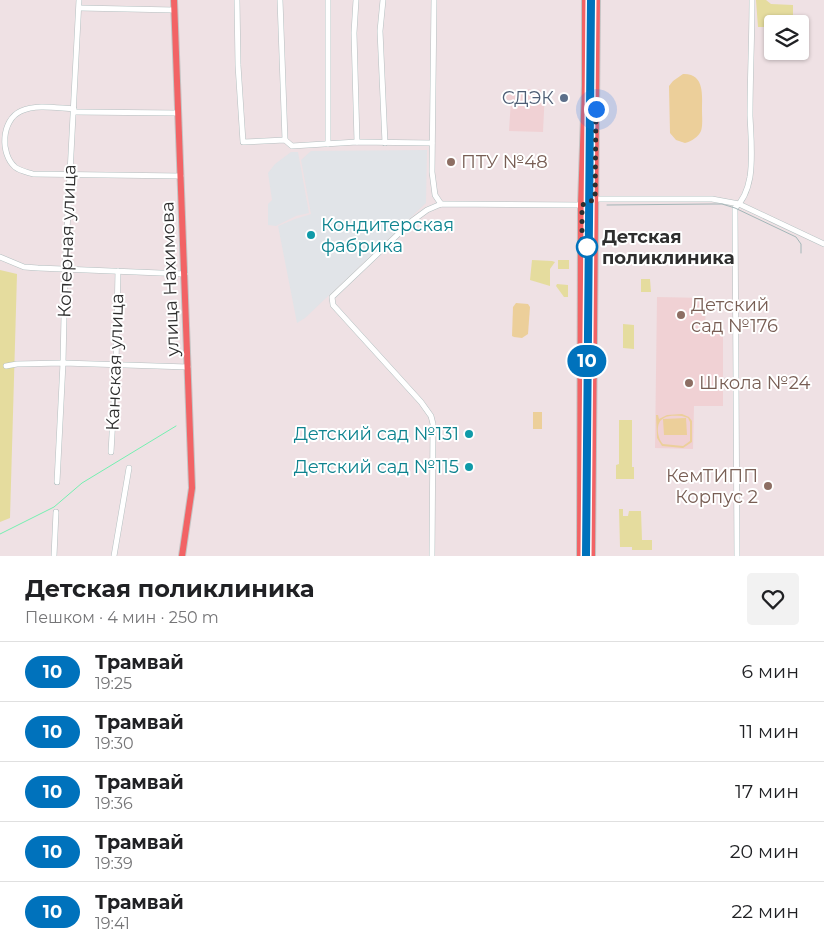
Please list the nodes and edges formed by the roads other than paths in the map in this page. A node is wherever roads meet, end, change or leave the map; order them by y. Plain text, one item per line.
1 (79, 0) edge
2 (174, 0) edge
3 (237, 0) edge
4 (280, 0) edge
5 (328, 0) edge
6 (356, 0) edge
7 (383, 0) edge
8 (434, 0) edge
9 (585, 0) edge
10 (597, 0) edge
11 (752, 0) edge
12 (80, 8) junction
13 (174, 10) junction
14 (74, 110) junction
15 (178, 112) junction
16 (285, 140) junction
17 (357, 142) junction
18 (385, 143) junction
19 (432, 143) junction
20 (328, 144) junction
21 (70, 176) junction
22 (181, 176) junction
23 (595, 199) junction
24 (441, 204) junction
25 (739, 204) junction
26 (582, 205) junction
27 (824, 244) edge
28 (0, 257) edge
29 (64, 269) junction
30 (118, 271) junction
31 (185, 274) junction
32 (63, 363) junction
33 (116, 365) junction
34 (6, 366) dead end
35 (188, 366) junction
36 (111, 452) dead end
37 (129, 468) dead end
38 (57, 482) dead end
39 (56, 512) dead end
40 (54, 556) edge
41 (114, 556) edge
42 (182, 556) edge
43 (432, 556) edge
44 (580, 556) edge
45 (592, 556) edge
46 (737, 556) edge

1 - 12 street, Коперная улица
2 - 13 main road, улица Нахимова
3 - 16 street
4 - 16 street
5 - 20 street
6 - 17 street
7 - 18 street
8 - 19 street
9 - 26 main road
10 - 23 main road
11 - 25 street
12 - 13 street
12 - 14 street, Коперная улица
13 - 15 main road, улица Нахимова
14 - 15 street
14 - 21 street, Коперная улица
14 - 21 street
15 - 22 main road, улица Нахимова
16 - 20 street
17 - 18 street
17 - 20 street
18 - 19 street
19 - 24 street
21 - 22 street
21 - 29 street, Коперная улица
22 - 31 main road, улица Нахимова
23 - 25 street
23 - 26 main road
23 - 45 main road
24 - 26 street
24 - 43 street
25 - 27 street
25 - 46 street
26 - 44 main road
28 - 29 street
29 - 30 street
29 - 32 street, Коперная улица
30 - 31 street
30 - 33 street, Канская улица
31 - 35 main road, улица Нахимова
32 - 33 street
32 - 34 street
32 - 38 street, Коперная улица
33 - 35 street
33 - 36 street, Канская улица
35 - 42 main road, улица Нахимова
37 - 41 street
39 - 40 street

